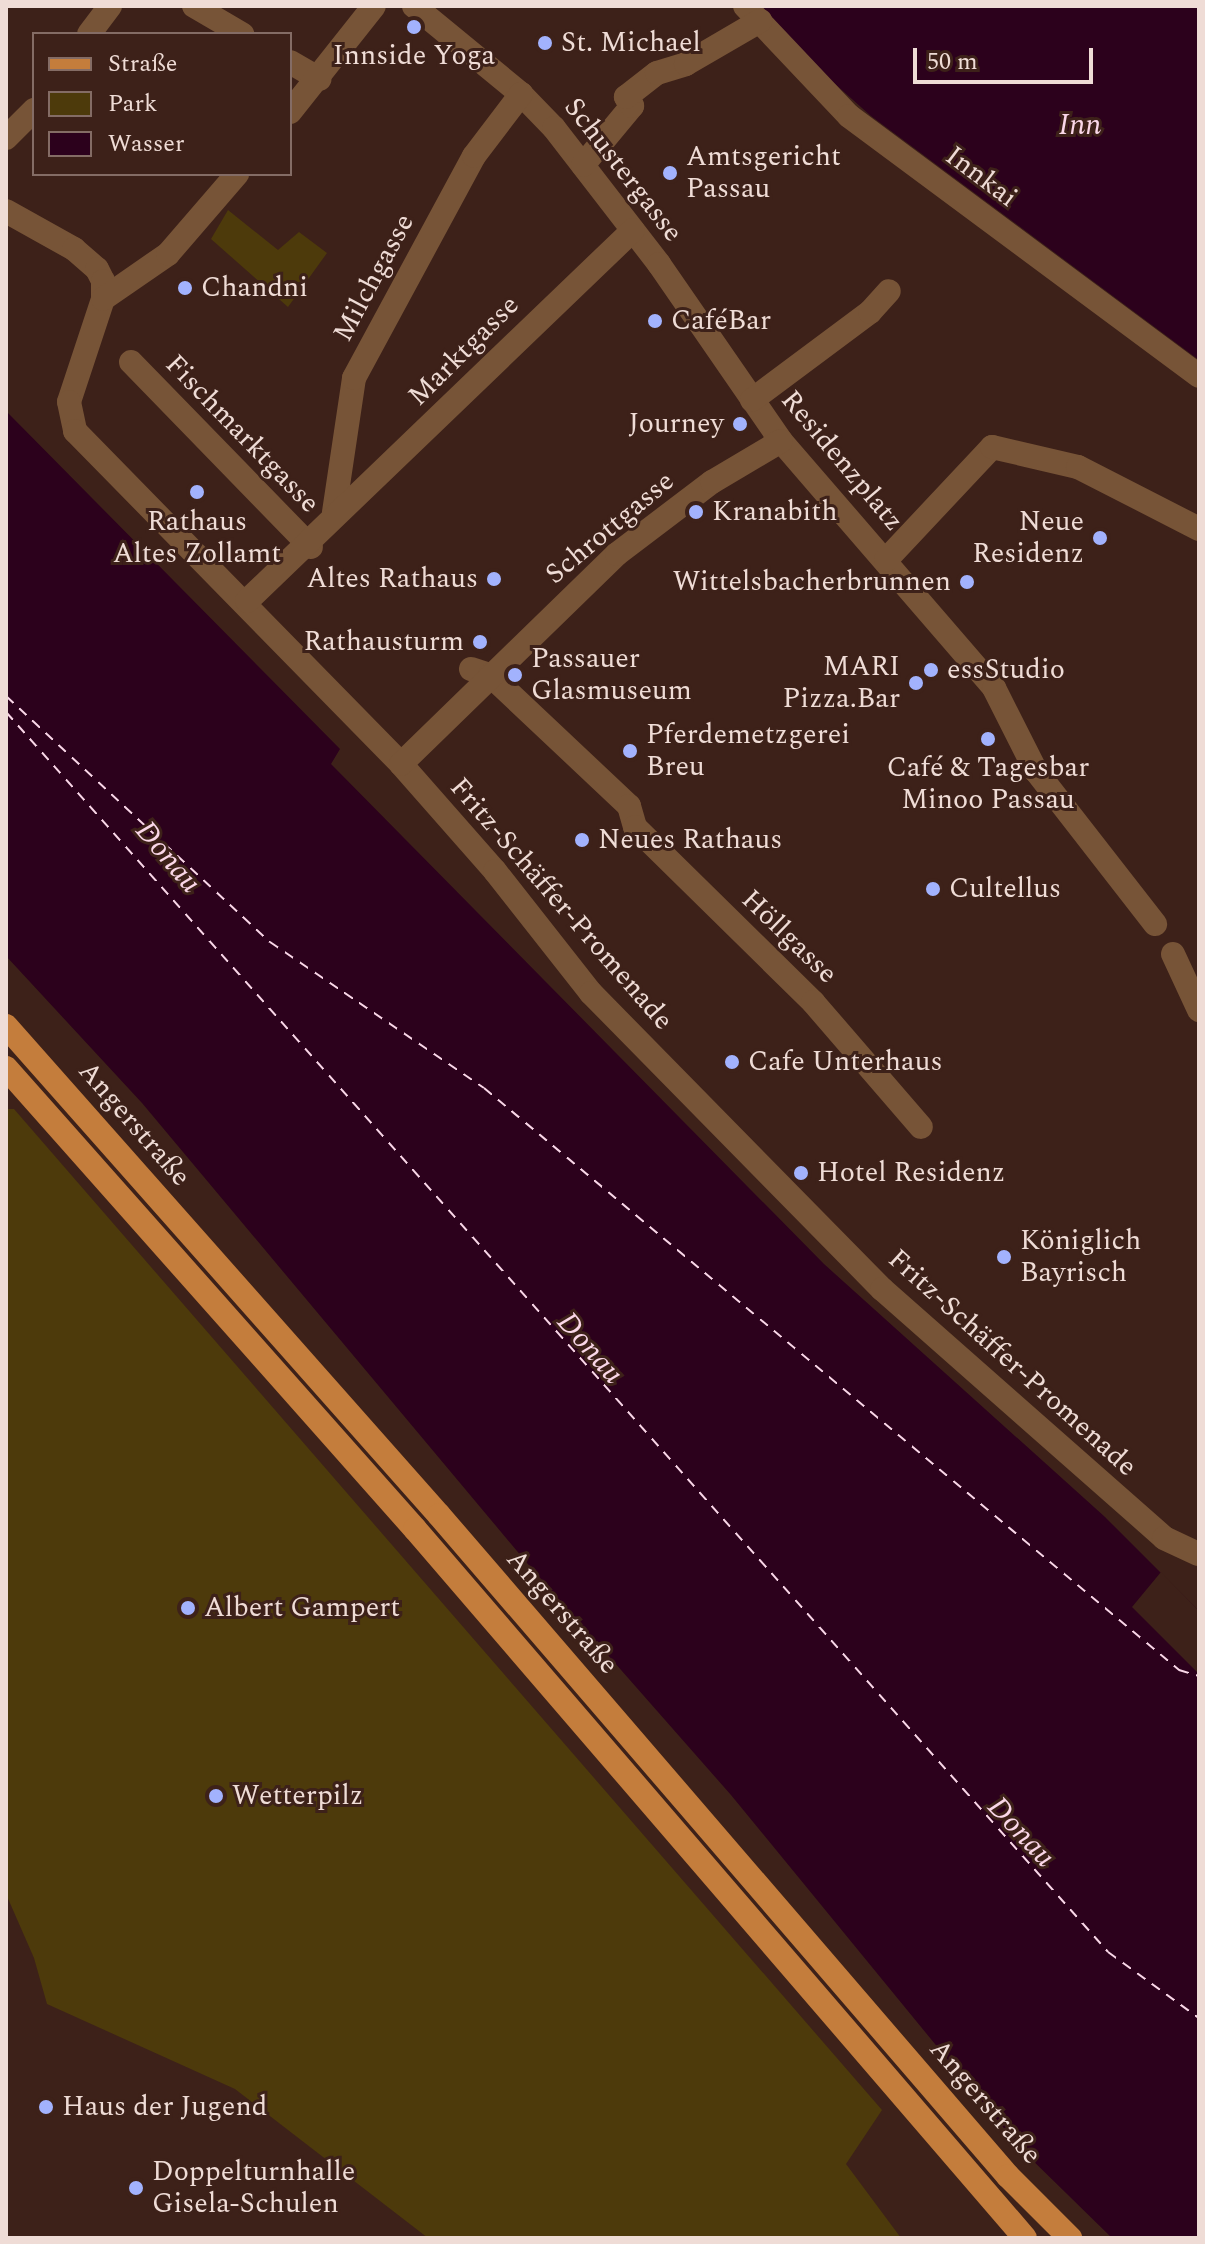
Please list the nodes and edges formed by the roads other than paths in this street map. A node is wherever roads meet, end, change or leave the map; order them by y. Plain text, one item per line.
1 (110, 6) edge
2 (194, 6) edge
3 (374, 6) edge
4 (414, 6) edge
5 (753, 14) edge
6 (90, 32) edge
7 (239, 32) edge
8 (292, 63) edge
9 (319, 79) junction
10 (521, 94) junction
11 (292, 110) edge
12 (32, 112) edge
13 (6, 138) edge
14 (583, 165) junction
15 (235, 176) edge
16 (6, 211) edge
17 (633, 230) junction
18 (889, 291) dead end
19 (103, 299) junction
20 (131, 362) dead end
21 (1199, 376) edge
22 (752, 400) junction
23 (781, 441) junction
24 (334, 512) junction
25 (1199, 529) edge
26 (308, 545) junction
27 (886, 560) junction
28 (247, 601) junction
29 (481, 672) junction
30 (401, 764) junction
31 (1155, 924) dead end
32 (1179, 963) dead end
33 (1199, 1010) edge
34 (6, 1026) edge
35 (6, 1068) edge
36 (921, 1127) dead end
37 (1199, 1554) edge
38 (1025, 2238) edge
39 (1070, 2238) edge

1 - 6 street
2 - 7 street
3 - 9 street
4 - 10 street, Schustergasse
5 - 14 street
5 - 21 street, Innkai
8 - 9 street
9 - 11 street
10 - 14 street, Schustergasse
10 - 24 street, Milchgasse
12 - 13 street
14 - 17 street, Schustergasse
15 - 19 street
16 - 19 street
17 - 22 street, Schustergasse
17 - 24 street, Marktgasse
18 - 22 street
19 - 28 street, Fritz-Schäffer-Promenade
20 - 26 street, Fischmarktgasse
22 - 23 street, Residenzplatz
23 - 27 street, Residenzplatz
23 - 29 street, Schrottgasse
24 - 26 street, Marktgasse
25 - 27 street, Residenzplatz
26 - 28 street, Marktgasse
27 - 31 street, Residenzplatz
28 - 30 street, Fritz-Schäffer-Promenade
29 - 30 street, Schrottgasse
29 - 36 street, Höllgasse
30 - 37 street, Fritz-Schäffer-Promenade
32 - 33 street
34 - 39 main road, Angerstraße
35 - 38 main road, Angerstraße

